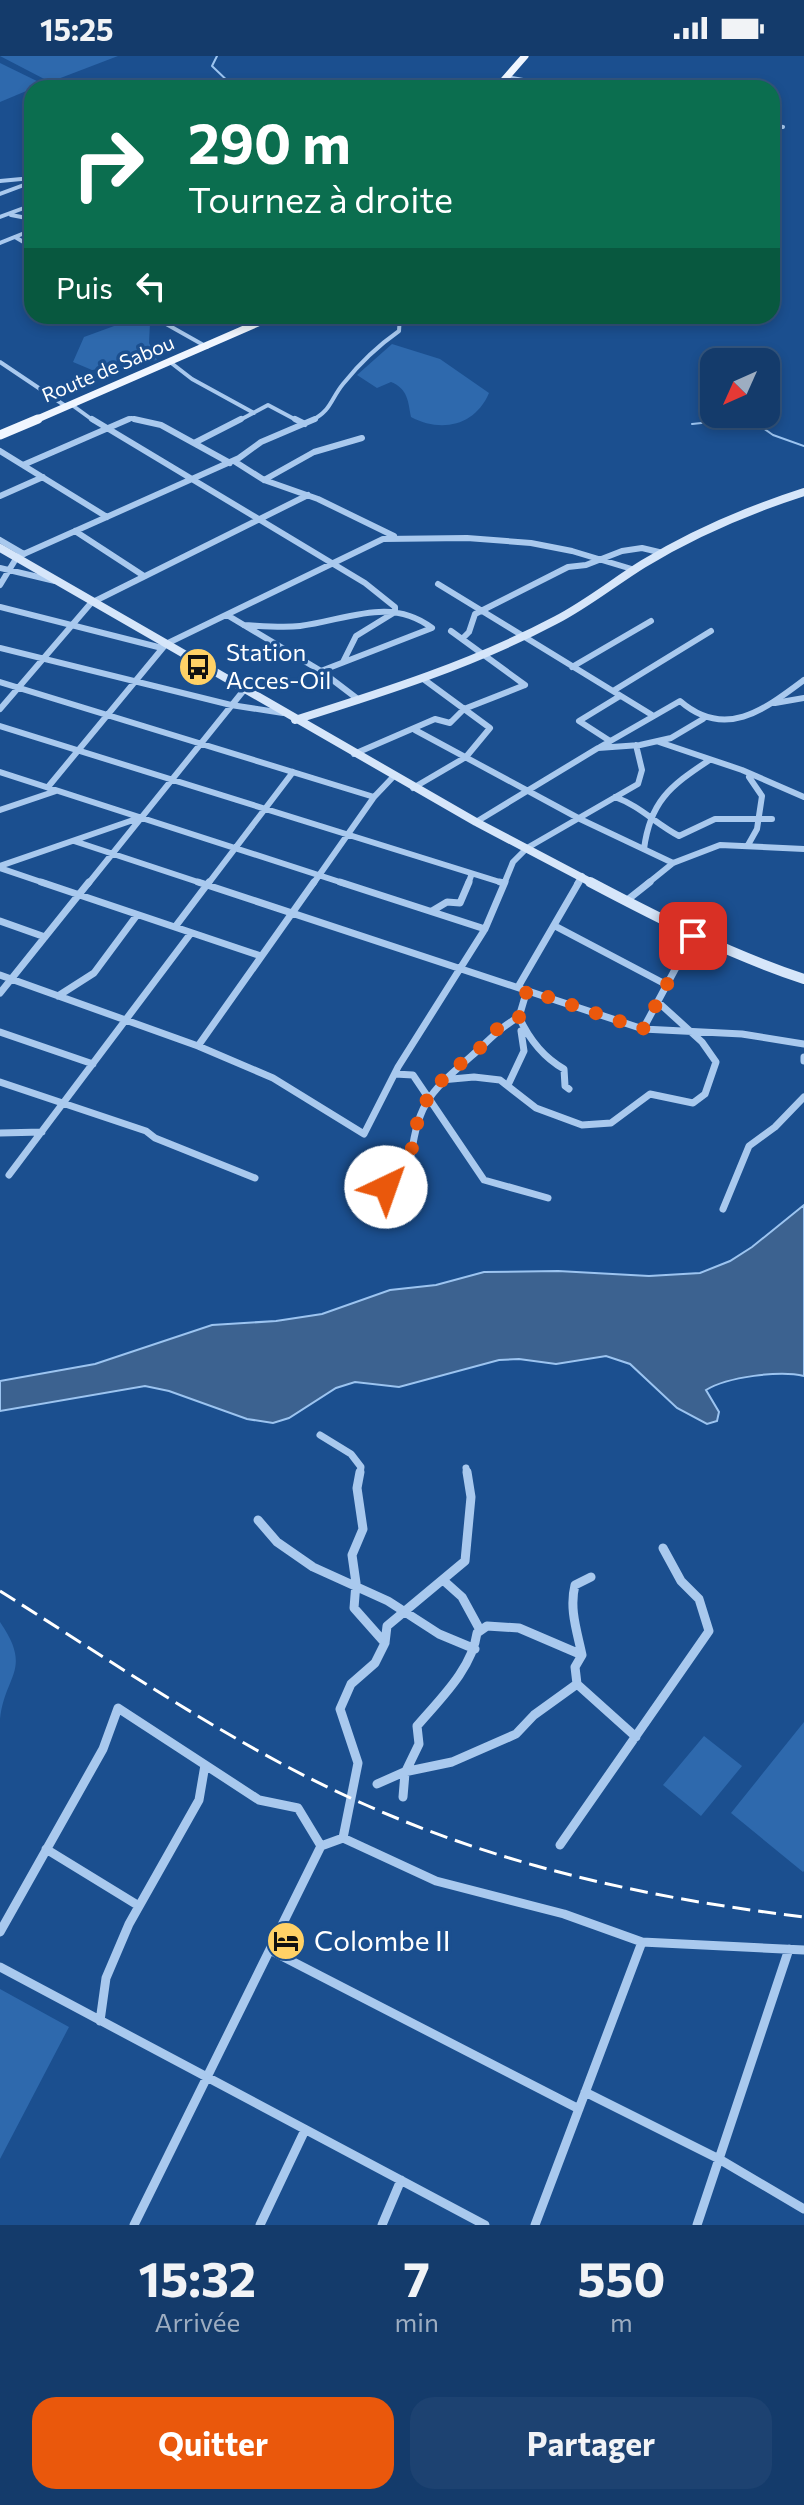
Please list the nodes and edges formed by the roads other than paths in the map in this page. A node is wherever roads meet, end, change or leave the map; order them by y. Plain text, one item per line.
1 (525, 56) edge
2 (506, 77) junction
3 (504, 80) edge
4 (523, 80) edge
5 (780, 126) edge
6 (783, 127) dead end
7 (24, 180) edge
8 (0, 181) edge
9 (24, 184) edge
10 (0, 194) edge
11 (24, 208) edge
12 (8, 214) junction
13 (0, 215) edge
14 (24, 217) edge
15 (24, 233) edge
16 (15, 237) junction
17 (24, 242) edge
18 (0, 243) edge
19 (166, 324) edge
20 (253, 324) edge
21 (399, 324) edge
22 (207, 347) junction
23 (0, 362) edge
24 (170, 362) junction
25 (69, 406) junction
26 (254, 413) junction
27 (305, 424) junction
28 (105, 428) junction
29 (0, 435) edge
30 (362, 438) dead end
31 (196, 442) junction
32 (0, 451) edge
33 (232, 462) junction
34 (23, 465) junction
35 (43, 477) junction
36 (191, 478) junction
37 (264, 480) junction
38 (804, 492) edge
39 (308, 495) junction
40 (0, 496) edge
41 (107, 517) junction
42 (259, 520) junction
43 (75, 531) junction
44 (400, 538) junction
45 (0, 540) edge
46 (0, 548) edge
47 (663, 553) junction
48 (20, 555) junction
49 (602, 560) junction
50 (330, 565) junction
51 (0, 568) edge
52 (10, 570) junction
53 (635, 570) junction
54 (144, 576) junction
55 (57, 582) junction
56 (438, 584) dead end
57 (0, 585) edge
58 (91, 603) junction
59 (0, 607) edge
60 (480, 611) junction
61 (395, 612) junction
62 (227, 615) junction
63 (651, 621) dead end
64 (73, 625) junction
65 (244, 625) junction
66 (451, 631) dead end
67 (711, 631) dead end
68 (523, 638) junction
69 (462, 639) junction
70 (164, 646) junction
71 (0, 648) edge
72 (479, 656) junction
73 (45, 660) junction
74 (343, 662) junction
75 (572, 667) junction
76 (321, 671) junction
77 (422, 678) junction
78 (804, 680) edge
79 (0, 682) edge
80 (136, 683) junction
81 (20, 688) junction
82 (244, 690) junction
83 (613, 691) junction
84 (620, 696) junction
85 (804, 698) edge
86 (359, 700) junction
87 (773, 704) junction
88 (231, 705) junction
89 (0, 709) edge
90 (464, 709) junction
91 (283, 713) junction
92 (109, 715) junction
93 (652, 715) junction
94 (703, 719) junction
95 (295, 720) junction
96 (0, 726) edge
97 (415, 730) junction
98 (610, 741) junction
99 (657, 741) junction
100 (200, 744) junction
101 (636, 745) junction
102 (598, 748) junction
103 (78, 751) junction
104 (354, 754) junction
105 (466, 757) junction
106 (708, 761) junction
107 (742, 770) junction
108 (0, 772) edge
109 (293, 772) junction
110 (393, 777) junction
111 (171, 780) junction
112 (48, 787) junction
113 (413, 788) junction
114 (59, 791) junction
115 (530, 792) junction
116 (374, 797) junction
117 (614, 797) junction
118 (804, 797) edge
119 (0, 810) edge
120 (264, 810) junction
121 (649, 815) junction
122 (141, 817) junction
123 (758, 818) junction
124 (580, 819) junction
125 (772, 819) dead end
126 (476, 822) junction
127 (347, 836) junction
128 (74, 841) junction
129 (748, 845) junction
130 (235, 848) junction
131 (527, 848) junction
132 (644, 849) junction
133 (804, 849) edge
134 (112, 854) junction
135 (673, 863) junction
136 (0, 867) edge
137 (319, 875) junction
138 (471, 876) junction
139 (582, 876) junction
140 (503, 883) junction
141 (207, 885) junction
142 (79, 895) junction
143 (626, 901) junction
144 (432, 911) junction
145 (292, 913) junction
146 (137, 915) junction
147 (0, 921) edge
148 (555, 926) junction
149 (175, 927) junction
150 (485, 929) junction
151 (191, 933) junction
152 (693, 936) junction
153 (45, 937) junction
154 (261, 956) junction
155 (460, 968) junction
156 (0, 975) edge
157 (11, 979) junction
158 (804, 979) edge
159 (667, 985) junction
160 (518, 987) junction
161 (527, 990) junction
162 (0, 993) edge
163 (58, 996) junction
164 (658, 1002) junction
165 (519, 1017) junction
166 (125, 1020) junction
167 (643, 1029) junction
168 (689, 1030) junction
169 (0, 1032) edge
170 (804, 1044) edge
171 (198, 1046) junction
172 (93, 1064) junction
173 (395, 1074) junction
174 (441, 1080) junction
175 (0, 1082) edge
176 (508, 1085) junction
177 (569, 1089) dead end
178 (428, 1096) junction
179 (804, 1097) edge
180 (62, 1105) junction
181 (42, 1132) junction
182 (0, 1133) edge
183 (9, 1175) dead end
184 (255, 1178) dead end
185 (357, 1179) dead end
186 (548, 1198) dead end
187 (723, 1209) dead end
188 (320, 1435) dead end
189 (466, 1468) dead end
190 (258, 1520) dead end
191 (663, 1548) dead end
192 (591, 1577) dead end
193 (443, 1580) junction
194 (356, 1588) junction
195 (405, 1614) junction
196 (480, 1630) junction
197 (385, 1643) junction
198 (475, 1649) junction
199 (582, 1655) junction
200 (577, 1684) junction
201 (636, 1737) junction
202 (205, 1765) junction
203 (404, 1772) junction
204 (377, 1784) dead end
205 (403, 1797) dead end
206 (343, 1838) junction
207 (560, 1845) dead end
208 (321, 1846) junction
209 (46, 1849) junction
210 (139, 1906) junction
211 (0, 1932) edge
212 (642, 1942) junction
213 (789, 1949) junction
214 (270, 1950) junction
215 (804, 1950) edge
216 (0, 1967) edge
217 (100, 2021) junction
218 (207, 2077) junction
219 (585, 2092) junction
220 (579, 2109) junction
221 (305, 2130) junction
222 (719, 2159) junction
223 (401, 2180) junction
224 (804, 2209) edge
225 (134, 2225) edge
226 (260, 2225) edge
227 (382, 2225) edge
228 (485, 2225) edge
229 (535, 2225) edge
230 (697, 2225) edge

1 - 2 main road
2 - 3 main road
2 - 4 street
5 - 6 street
7 - 8 street
9 - 10 street
11 - 12 street
12 - 13 street
12 - 14 street
15 - 16 street
16 - 17 street
16 - 18 street
19 - 22 street
20 - 22 main road, Route de Sabou
21 - 27 street
22 - 24 main road, Route de Sabou
23 - 25 street
24 - 25 main road, Route de Sabou
24 - 26 street
25 - 28 street
25 - 29 main road, Route de Sabou
26 - 27 street
26 - 31 street
27 - 33 street
28 - 31 street
28 - 34 street
28 - 36 street
30 - 37 street
31 - 33 street
32 - 34 street
33 - 36 street
33 - 37 street
34 - 35 street
35 - 40 street
35 - 41 street
36 - 41 street
36 - 42 street
37 - 39 street
38 - 47 street
39 - 42 street
39 - 44 street
41 - 43 street
42 - 50 street
42 - 54 street
43 - 48 street
43 - 54 street
44 - 49 street
44 - 50 street
45 - 48 street
46 - 48 street
47 - 49 street
47 - 53 street
48 - 52 street
48 - 55 street
49 - 53 street
49 - 60 street
50 - 61 street
50 - 62 street
51 - 52 street
52 - 55 street
52 - 57 street
53 - 68 street
54 - 58 street
55 - 58 street
56 - 60 street
58 - 64 street
58 - 70 street
59 - 64 street
60 - 68 street
60 - 69 street
61 - 65 street
61 - 74 street
61 - 74 street
62 - 65 street
62 - 70 street
63 - 75 street
64 - 70 street
64 - 73 street
65 - 76 street
66 - 69 street
67 - 83 street
68 - 72 street
68 - 75 street
69 - 72 street
70 - 80 street
70 - 82 street
71 - 73 street
72 - 77 street
72 - 90 street
73 - 80 street
73 - 81 street
74 - 76 street
75 - 83 street
76 - 86 street
77 - 86 street
77 - 90 street
78 - 87 street
79 - 81 street
80 - 88 street
80 - 92 street
81 - 89 street
81 - 92 street
82 - 88 street
82 - 91 street
83 - 84 street
84 - 93 street
84 - 98 street
85 - 87 street
86 - 95 street
87 - 94 street
88 - 91 street
88 - 100 street
90 - 97 street
90 - 105 street
91 - 95 street
92 - 100 street
92 - 103 street
93 - 94 street
93 - 98 street
94 - 99 street
95 - 104 street
96 - 103 street
97 - 104 street
97 - 105 street
98 - 102 street
99 - 101 street
99 - 106 street
100 - 109 street
100 - 111 street
101 - 102 street
101 - 117 street
102 - 115 street
103 - 111 street
103 - 112 street
104 - 110 street
105 - 113 street
105 - 115 street
106 - 107 street
106 - 121 street
107 - 118 street
107 - 123 street
108 - 112 street
109 - 116 street
109 - 120 street
110 - 113 street
110 - 116 street
111 - 120 street
111 - 122 street
112 - 114 street
113 - 126 street
114 - 119 street
114 - 122 street
115 - 124 street
115 - 126 street
116 - 127 street
117 - 121 street
117 - 124 street
120 - 127 street
120 - 130 street
121 - 123 street
121 - 132 street
122 - 128 street
122 - 130 street
122 - 134 street
123 - 125 street
123 - 129 street
124 - 131 street
124 - 132 street
126 - 131 street
127 - 137 street
127 - 138 street
128 - 134 street
128 - 136 street
129 - 133 street
129 - 135 street
130 - 137 street
130 - 141 street
131 - 139 street
131 - 140 street
132 - 135 street
134 - 141 street
134 - 142 street
135 - 143 street
136 - 142 street
137 - 144 street
137 - 145 street
138 - 140 street
138 - 144 street
139 - 143 street
139 - 148 street
140 - 150 street
141 - 145 street
141 - 149 street
142 - 146 street
142 - 153 street
143 - 152 street
144 - 150 street
145 - 154 street
145 - 155 street
146 - 149 street
146 - 163 street
147 - 153 street
148 - 159 street
148 - 160 street
149 - 151 street
150 - 155 street
151 - 154 street
151 - 166 street
152 - 158 street
152 - 159 street
153 - 157 street
154 - 171 street
155 - 160 street
155 - 173 street
156 - 157 street
157 - 162 street
157 - 163 street
159 - 164 street
160 - 161 street
161 - 165 street
161 - 167 street
163 - 166 street
164 - 167 street
164 - 168 street
165 - 174 street
165 - 176 street
165 - 177 street
166 - 171 street
166 - 172 street
167 - 168 street
168 - 170 street
168 - 176 street
169 - 172 street
171 - 173 street
172 - 180 street
173 - 178 street
174 - 176 street
174 - 178 street
175 - 180 street
178 - 185 street
178 - 186 street
179 - 187 street
180 - 181 street
180 - 184 street
181 - 182 street
181 - 183 street
188 - 194 street
189 - 193 street
190 - 194 street
191 - 201 street
192 - 199 street
193 - 195 street
193 - 196 street
194 - 195 street
194 - 197 street
195 - 197 street
195 - 198 street
196 - 198 street
196 - 199 street
197 - 206 street
198 - 203 street
199 - 200 street
200 - 201 street
200 - 203 street
201 - 207 street
202 - 208 street
202 - 209 street
202 - 210 street
203 - 204 street
203 - 205 street
206 - 208 street
206 - 212 street
208 - 214 street
209 - 210 street
209 - 211 street
210 - 217 street
212 - 213 street
212 - 219 street
213 - 215 street
213 - 222 street
214 - 218 street
214 - 220 street
216 - 217 street
217 - 218 street
218 - 221 street
218 - 225 street
219 - 220 street
219 - 222 street
220 - 229 street
221 - 223 street
221 - 226 street
222 - 224 street
222 - 230 street
223 - 227 street
223 - 228 street

